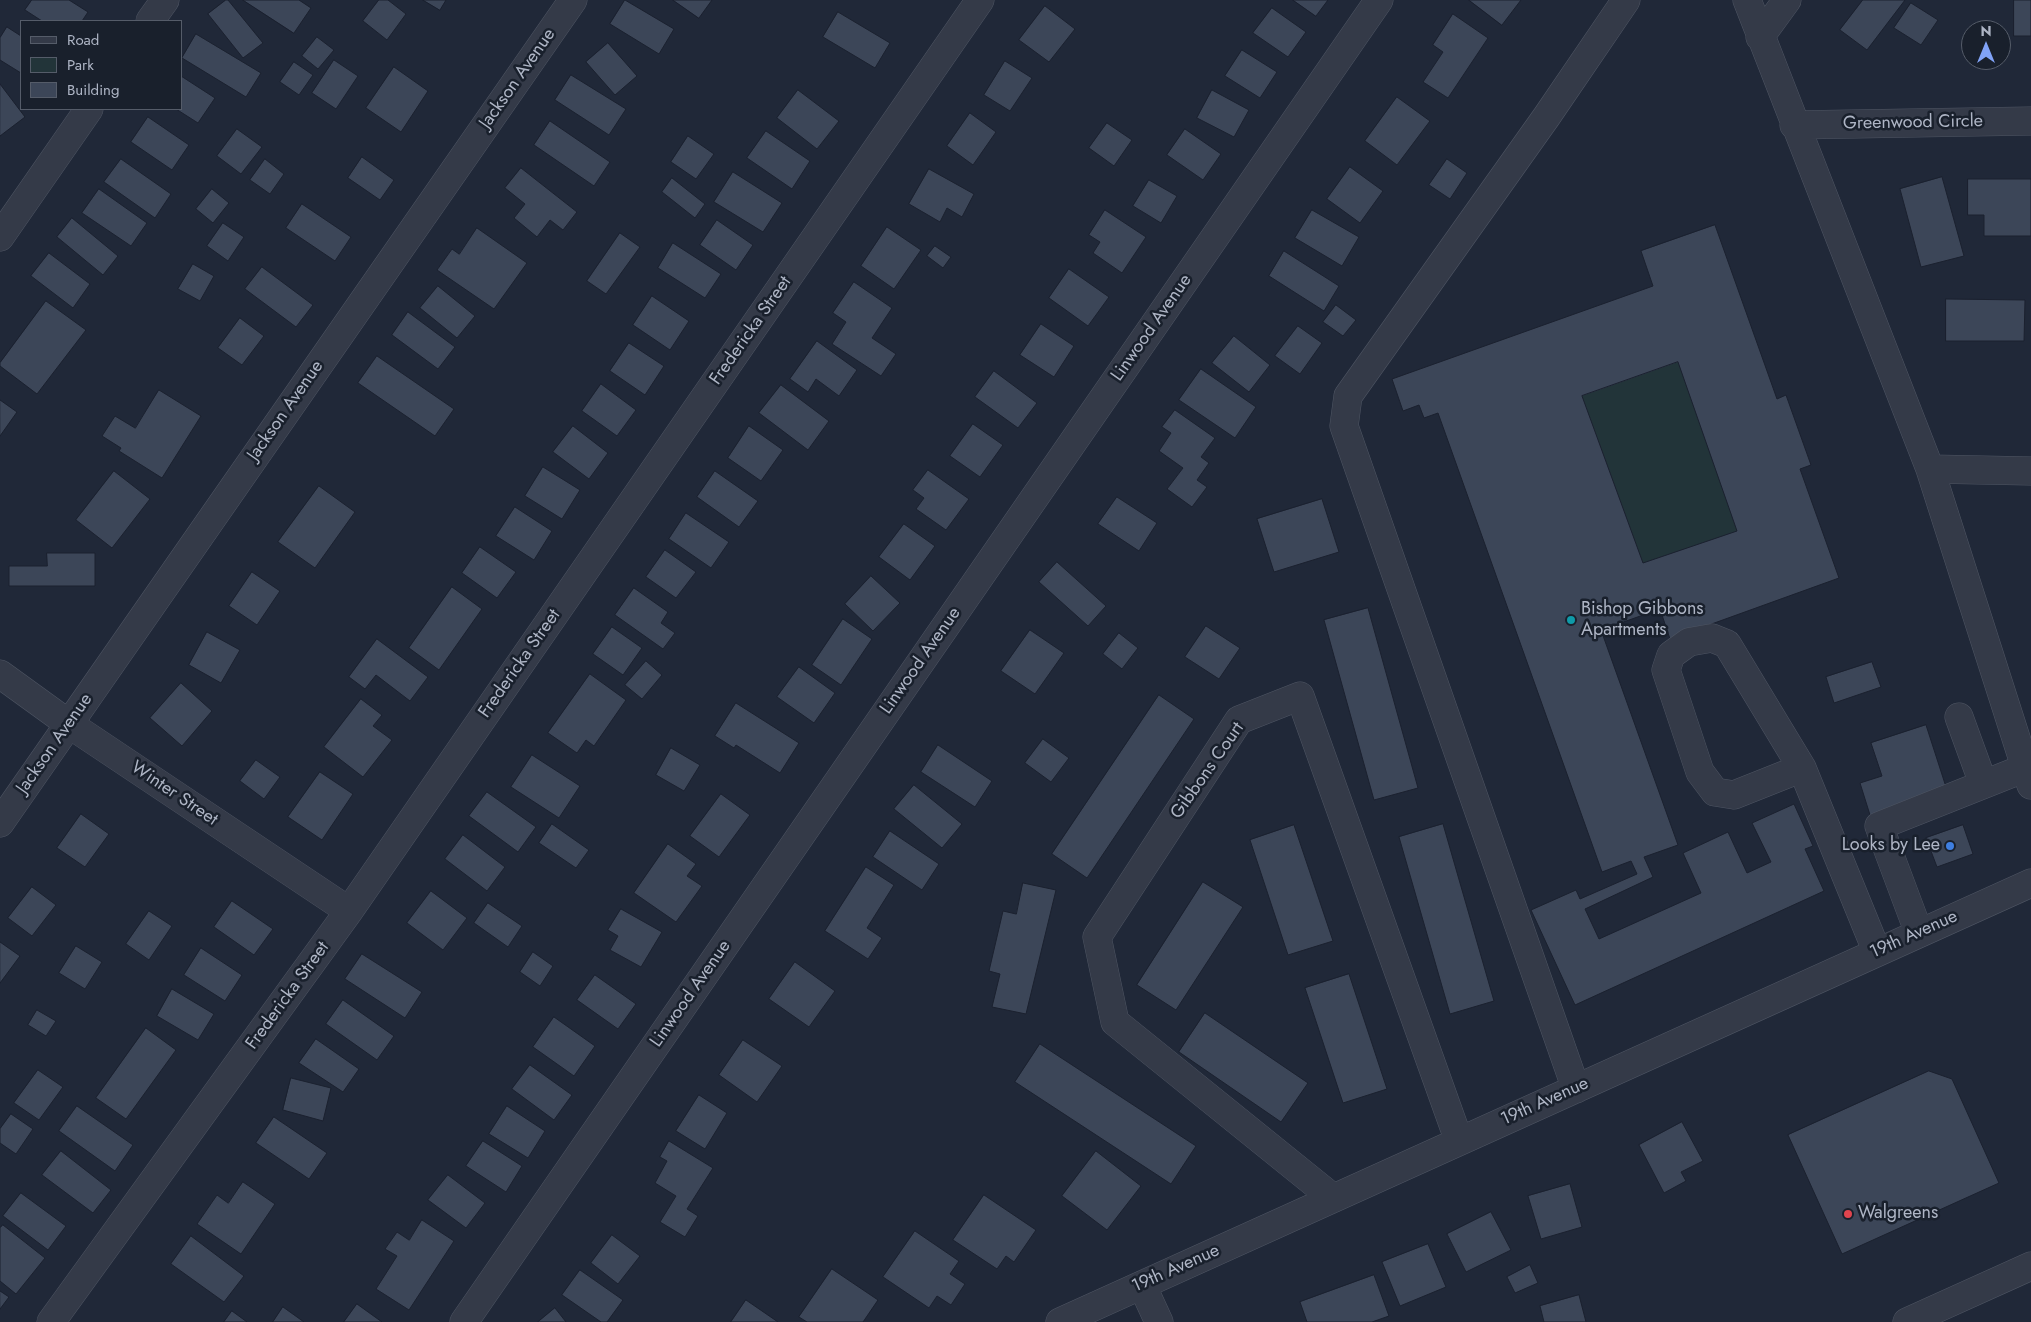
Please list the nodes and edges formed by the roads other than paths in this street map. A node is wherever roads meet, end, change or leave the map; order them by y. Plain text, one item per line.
1 (164, 0) edge
2 (573, 0) edge
3 (980, 0) edge
4 (1379, 0) edge
5 (1626, 0) edge
6 (1747, 0) edge
7 (1787, 0) edge
8 (151, 20) edge
9 (1760, 37) junction
10 (88, 110) edge
11 (2031, 121) edge
12 (1794, 125) junction
13 (0, 237) edge
14 (1930, 468) junction
15 (2031, 471) edge
16 (0, 674) edge
17 (1959, 717) dead end
18 (69, 724) junction
19 (1802, 768) junction
20 (2028, 776) edge
21 (1983, 783) junction
22 (0, 823) edge
23 (2031, 882) edge
24 (350, 911) junction
25 (1919, 933) junction
26 (1877, 952) junction
27 (1576, 1088) junction
28 (1459, 1141) junction
29 (1333, 1198) junction
30 (2031, 1266) edge
31 (1142, 1285) junction
32 (51, 1322) edge
33 (464, 1322) edge
34 (1060, 1322) edge
35 (1159, 1322) edge
36 (1907, 1322) edge

1 - 8 street
2 - 18 street, Jackson Avenue
3 - 24 street, Fredericka Street
4 - 33 street, Linwood Avenue
5 - 27 street
6 - 9 street
7 - 9 street
9 - 12 street
10 - 13 street
11 - 12 street, Greenwood Circle
12 - 14 street
14 - 15 street
14 - 20 street
16 - 18 street, Winter Street
17 - 21 street
18 - 22 street, Jackson Avenue
18 - 24 street, Winter Street
19 - 19 street
19 - 26 street
20 - 21 street
21 - 25 street
23 - 25 street, 19th Avenue
24 - 32 street, Fredericka Street
25 - 26 street, 19th Avenue
26 - 27 street, 19th Avenue
27 - 28 street, 19th Avenue
28 - 29 street, 19th Avenue
28 - 29 street, Gibbons Court
29 - 31 street, 19th Avenue
30 - 36 street
31 - 34 street, 19th Avenue
31 - 35 street

